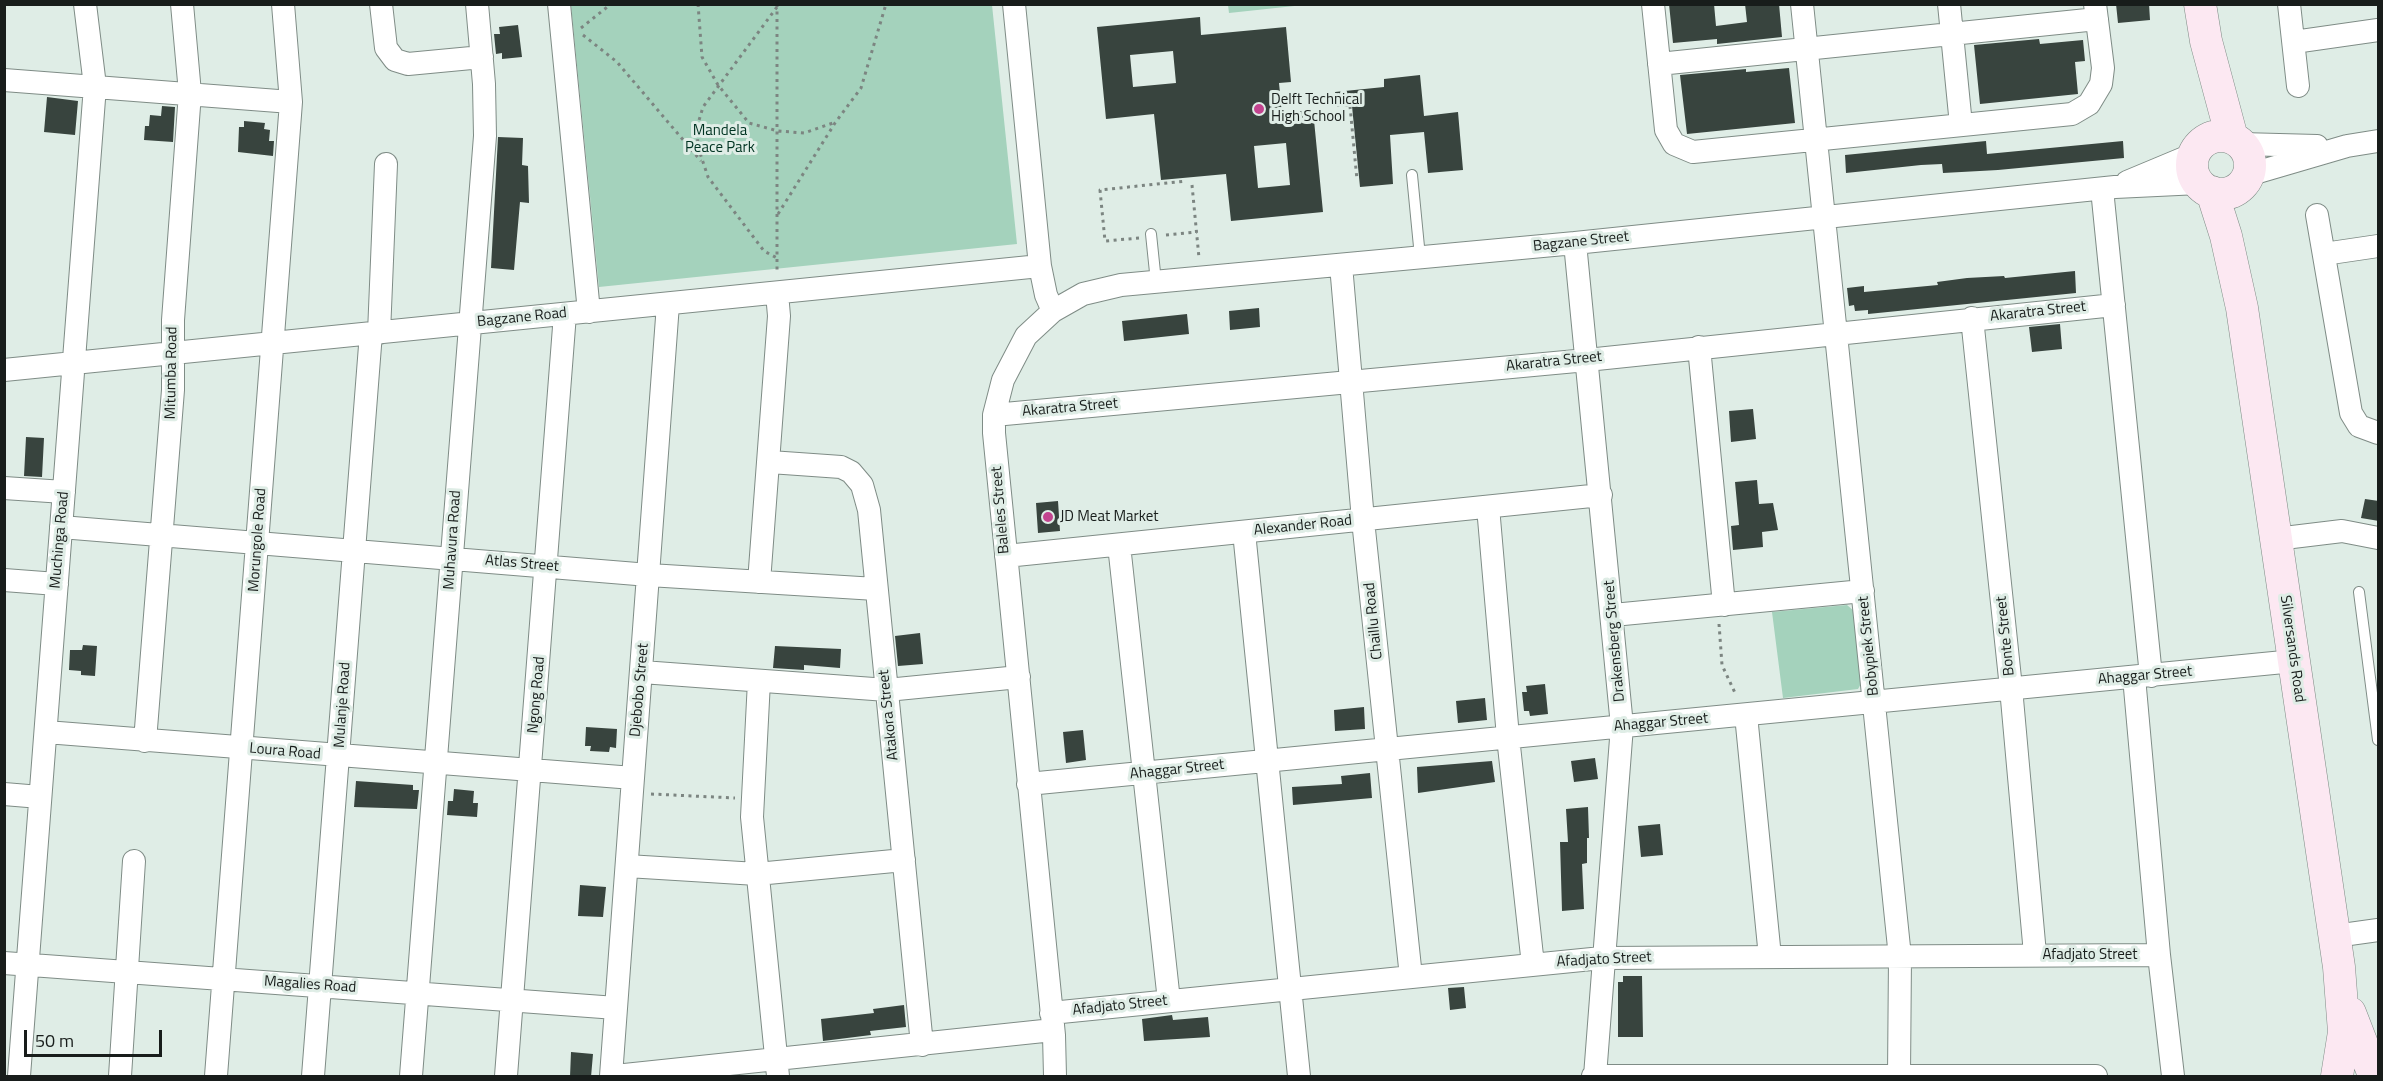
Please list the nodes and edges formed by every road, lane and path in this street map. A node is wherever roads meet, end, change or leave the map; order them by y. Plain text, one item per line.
1 (85, 4) edge
2 (182, 4) edge
3 (283, 4) edge
4 (381, 4) edge
5 (477, 4) edge
6 (559, 4) edge
7 (611, 4) edge
8 (698, 4) edge
9 (886, 4) edge
10 (1014, 4) edge
11 (1653, 4) edge
12 (1802, 4) edge
13 (1949, 4) edge
14 (2200, 4) edge
15 (2289, 4) edge
16 (777, 6) edge
17 (2096, 12) edge
18 (2379, 30) edge
19 (1951, 33) junction
20 (2206, 42) junction
21 (2294, 42) junction
22 (1807, 48) junction
23 (483, 57) junction
24 (1659, 64) junction
25 (4, 80) edge
26 (718, 85) junction
27 (2298, 86) dead end
28 (95, 87) junction
29 (190, 93) junction
30 (291, 102) junction
31 (1350, 106) dead end
32 (835, 123) junction
33 (1960, 125) junction
34 (778, 131) junction
35 (1817, 139) junction
36 (2236, 141) junction
37 (2379, 141) edge
38 (2348, 146) junction
39 (702, 163) junction
40 (386, 165) dead end
41 (2215, 173) junction
42 (1412, 175) dead end
43 (1358, 180) dead end
44 (1186, 181) dead end
45 (1192, 185) dead end
46 (2108, 188) junction
47 (778, 215) junction
48 (2318, 215) dead end
49 (1826, 217) junction
50 (1197, 232) junction
51 (1152, 235) junction
52 (1575, 243) junction
53 (2379, 246) edge
54 (2324, 254) junction
55 (1420, 257) junction
56 (777, 258) junction
57 (1341, 265) junction
58 (1040, 266) junction
59 (1201, 278) junction
60 (1156, 282) junction
61 (777, 293) junction
62 (668, 304) junction
63 (2114, 304) junction
64 (1053, 311) junction
65 (589, 312) junction
66 (565, 314) junction
67 (1972, 318) junction
68 (470, 324) junction
69 (1837, 332) junction
70 (375, 333) junction
71 (274, 343) junction
72 (1699, 347) junction
73 (173, 354) junction
74 (1587, 360) junction
75 (74, 363) junction
76 (4, 370) edge
77 (1352, 382) junction
78 (994, 415) junction
79 (2379, 433) edge
80 (770, 462) junction
81 (4, 488) edge
82 (64, 492) junction
83 (1601, 495) junction
84 (1488, 507) junction
85 (1363, 520) junction
86 (61, 527) junction
87 (1244, 532) junction
88 (162, 536) junction
89 (2379, 538) edge
90 (2276, 539) junction
91 (257, 543) junction
92 (1119, 545) junction
93 (354, 551) junction
94 (1006, 556) junction
95 (452, 559) junction
96 (547, 566) junction
97 (649, 574) junction
98 (4, 579) edge
99 (759, 582) junction
100 (57, 584) junction
101 (876, 589) junction
102 (1863, 591) junction
103 (2359, 592) dead end
104 (1724, 605) junction
105 (1613, 615) junction
106 (2294, 661) junction
107 (642, 672) junction
108 (2143, 676) junction
109 (1019, 677) junction
110 (759, 681) junction
111 (2011, 688) junction
112 (886, 690) junction
113 (1875, 702) junction
114 (1746, 715) junction
115 (1622, 726) junction
116 (46, 732) junction
117 (1508, 737) junction
118 (2379, 740) edge
119 (145, 741) junction
120 (243, 748) junction
121 (1387, 749) junction
122 (340, 756) junction
123 (1266, 761) junction
124 (436, 764) junction
125 (531, 771) junction
126 (1145, 773) junction
127 (1028, 784) junction
128 (633, 786) junction
129 (4, 794) edge
130 (40, 797) junction
131 (751, 798) junction
132 (904, 860) junction
133 (134, 861) dead end
134 (627, 866) junction
135 (757, 874) junction
136 (2379, 930) edge
137 (2335, 936) junction
138 (2035, 954) junction
139 (2159, 955) junction
140 (1770, 957) junction
141 (1900, 957) junction
142 (1602, 958) junction
143 (4, 963) edge
144 (27, 965) junction
145 (1533, 965) junction
146 (127, 972) junction
147 (1411, 977) junction
148 (224, 979) junction
149 (320, 986) junction
150 (1290, 990) junction
151 (2342, 990) junction
152 (418, 993) junction
153 (512, 1000) junction
154 (1169, 1001) junction
155 (616, 1008) junction
156 (1053, 1026) junction
157 (922, 1045) junction
158 (777, 1068) edge
159 (1899, 1075) edge
160 (1594, 1076) edge
161 (2375, 1076) edge
162 (19, 1077) edge
163 (120, 1077) edge
164 (216, 1077) edge
165 (313, 1077) edge
166 (411, 1077) edge
167 (506, 1077) edge
168 (613, 1077) edge
169 (1055, 1077) edge
170 (1068, 1077) edge
171 (1299, 1077) edge
172 (2096, 1077) edge
173 (2173, 1077) edge
174 (2339, 1077) edge

1 - 28 street, Muchinga Road
2 - 29 street, Mitumba Road
3 - 30 street, Morungole Road
4 - 23 street
5 - 23 street, Muhavura Road
6 - 65 street
7 - 39 path
8 - 26 path
9 - 32 path
10 - 58 street
11 - 24 street
12 - 22 street, Bobypiek Street
13 - 19 street
14 - 20 street, Silversands Road
15 - 21 street
16 - 26 path
16 - 34 path
17 - 19 street
17 - 33 street
18 - 21 street
19 - 22 street
19 - 33 street
20 - 36 street, Silversands Road
20 - 41 street, Silversands Road
21 - 27 street
22 - 24 street
22 - 35 street, Bobypiek Street
23 - 68 street, Muhavura Road
24 - 35 street
25 - 28 street
26 - 34 path
26 - 39 path
28 - 29 street
28 - 75 street, Muchinga Road
29 - 30 street
29 - 73 street, Mitumba Road
30 - 71 street, Morungole Road
31 - 43 path
32 - 34 path
32 - 47 path
33 - 35 street
34 - 47 path
35 - 49 street, Bobypiek Street
36 - 38 street
36 - 41 street
36 - 41 street, Silversands Road
37 - 38 street
38 - 41 street, Bagzane Street
39 - 56 path
40 - 70 street, Mulanje Road
41 - 46 street, Bagzane Street
41 - 90 street, Silversands Road
42 - 55 lane
44 - 51 path
45 - 50 path
46 - 49 street, Bagzane Street
46 - 63 street
47 - 56 path
48 - 54 street
49 - 52 street, Bagzane Street
49 - 69 street, Bobypiek Street
50 - 51 path
50 - 59 path
51 - 60 lane
52 - 55 street, Bagzane Street
52 - 74 street, Drakensberg Street
53 - 54 street
54 - 79 street
55 - 57 street, Bagzane Street
56 - 61 path
57 - 59 street, Bagzane Street
57 - 77 street, Chaillu Road
58 - 61 street, Bagzane Road
58 - 64 street
59 - 60 street, Bagzane Street
60 - 64 street, Bagzane Street
61 - 62 street, Bagzane Road
61 - 80 street
62 - 65 street, Bagzane Road
62 - 97 street, Djebobo Street
63 - 67 street, Akaratra Street
63 - 108 street
64 - 78 street, Baleles Street
65 - 66 street, Bagzane Road
66 - 68 street, Bagzane Road
66 - 96 street, Ngong Road
67 - 69 street, Akaratra Street
67 - 111 street, Bonte Street
68 - 70 street, Bagzane Road
68 - 95 street, Muhavura Road
69 - 72 street, Akaratra Street
69 - 102 street, Bobypiek Street
70 - 71 street, Bagzane Road
70 - 93 street, Mulanje Road
71 - 73 street, Bagzane Road
71 - 91 street, Morungole Road
72 - 74 street, Akaratra Street
72 - 104 street
73 - 75 street, Bagzane Road
73 - 88 street, Mitumba Road
74 - 77 street, Akaratra Street
74 - 83 street, Drakensberg Street
75 - 76 street, Bagzane Road
75 - 82 street, Muchinga Road
77 - 78 street, Akaratra Street
77 - 85 street, Chaillu Road
78 - 94 street, Baleles Street
80 - 99 street
80 - 101 street, Atakora Street
81 - 82 street
82 - 86 street, Muchinga Road
83 - 84 street, Alexander Road
83 - 105 street, Drakensberg Street
84 - 85 street, Alexander Road
84 - 117 street
85 - 87 street, Alexander Road
85 - 121 street, Chaillu Road
86 - 88 street, Atlas Street
86 - 100 street, Muchinga Road
87 - 92 street, Alexander Road
87 - 123 street
88 - 91 street, Atlas Street
88 - 119 street, Mitumba Road
89 - 90 street
90 - 106 street, Silversands Road
91 - 93 street, Atlas Street
91 - 120 street, Morungole Road
92 - 94 street, Alexander Road
92 - 126 street
93 - 95 street, Atlas Street
93 - 122 street, Mulanje Road
94 - 109 street, Baleles Street
95 - 96 street, Atlas Street
95 - 124 street, Muhavura Road
96 - 97 street, Atlas Street
96 - 125 street, Ngong Road
97 - 99 street, Atlas Street
97 - 107 street, Djebobo Street
98 - 100 street
99 - 101 street, Atlas Street
100 - 116 street, Muchinga Road
101 - 112 street, Atakora Street
102 - 104 street
102 - 113 street, Bobypiek Street
103 - 118 lane
104 - 105 street
104 - 114 path
105 - 115 street, Drakensberg Street
106 - 108 street, Ahaggar Street
106 - 137 street, Silversands Road
107 - 110 street
107 - 128 street, Djebobo Street
108 - 111 street, Ahaggar Street
108 - 139 street
109 - 112 street
109 - 127 street, Baleles Street
110 - 112 street
110 - 131 street
111 - 113 street, Ahaggar Street
111 - 138 street, Bonte Street
112 - 132 street, Atakora Street
113 - 114 street, Ahaggar Street
113 - 141 street, Bobypiek Street
114 - 115 street, Ahaggar Street
114 - 140 street
115 - 117 street, Ahaggar Street
115 - 142 street, Drakensberg Street
116 - 119 street, Loura Road
116 - 130 street, Muchinga Road
117 - 121 street, Ahaggar Street
117 - 145 street
119 - 120 street, Loura Road
120 - 122 street, Loura Road
120 - 148 street, Morungole Road
121 - 123 street, Ahaggar Street
121 - 147 street, Chaillu Road
122 - 124 street, Loura Road
122 - 149 street, Mulanje Road
123 - 126 street, Ahaggar Street
123 - 150 street
124 - 125 street, Loura Road
124 - 152 street, Muhavura Road
125 - 128 street, Loura Road
125 - 153 street, Ngong Road
126 - 127 street, Ahaggar Street
126 - 154 street
127 - 156 street, Baleles Street
128 - 131 path
128 - 134 street, Djebobo Street
129 - 130 street
130 - 144 street, Muchinga Road
131 - 135 street
132 - 135 street
132 - 157 street, Atakora Street
133 - 146 street
134 - 135 street
134 - 155 street, Djebobo Street
135 - 158 street
136 - 137 street
137 - 151 street, Silversands Road
138 - 139 street, Afadjato Street
138 - 141 street, Afadjato Street
139 - 173 street
140 - 141 street, Afadjato Street
140 - 142 street, Afadjato Street
141 - 159 street, Bobypiek Street
142 - 145 street, Afadjato Street
142 - 160 street, Drakensberg Street
143 - 144 street, Magalies Road
144 - 146 street, Magalies Road
144 - 162 street, Muchinga Road
145 - 147 street, Afadjato Street
146 - 148 street, Magalies Road
146 - 163 street
147 - 150 street, Afadjato Street
148 - 149 street, Magalies Road
148 - 164 street, Morungole Road
149 - 152 street, Magalies Road
149 - 165 street, Mulanje Road
150 - 154 street, Afadjato Street
150 - 171 street
151 - 161 street, Silversands Road
151 - 174 street, Silversands Road
152 - 153 street, Magalies Road
152 - 166 street, Muhavura Road
153 - 155 street, Magalies Road
153 - 167 street, Ngong Road
154 - 156 street, Afadjato Street
155 - 168 street, Djebobo Street
156 - 157 street, Afadjato Street
156 - 169 street, Baleles Street
156 - 170 street, Baleles Street
157 - 158 street, Afadjato Street
158 - 168 street, Afadjato Street
159 - 160 street
159 - 172 street
161 - 174 street

